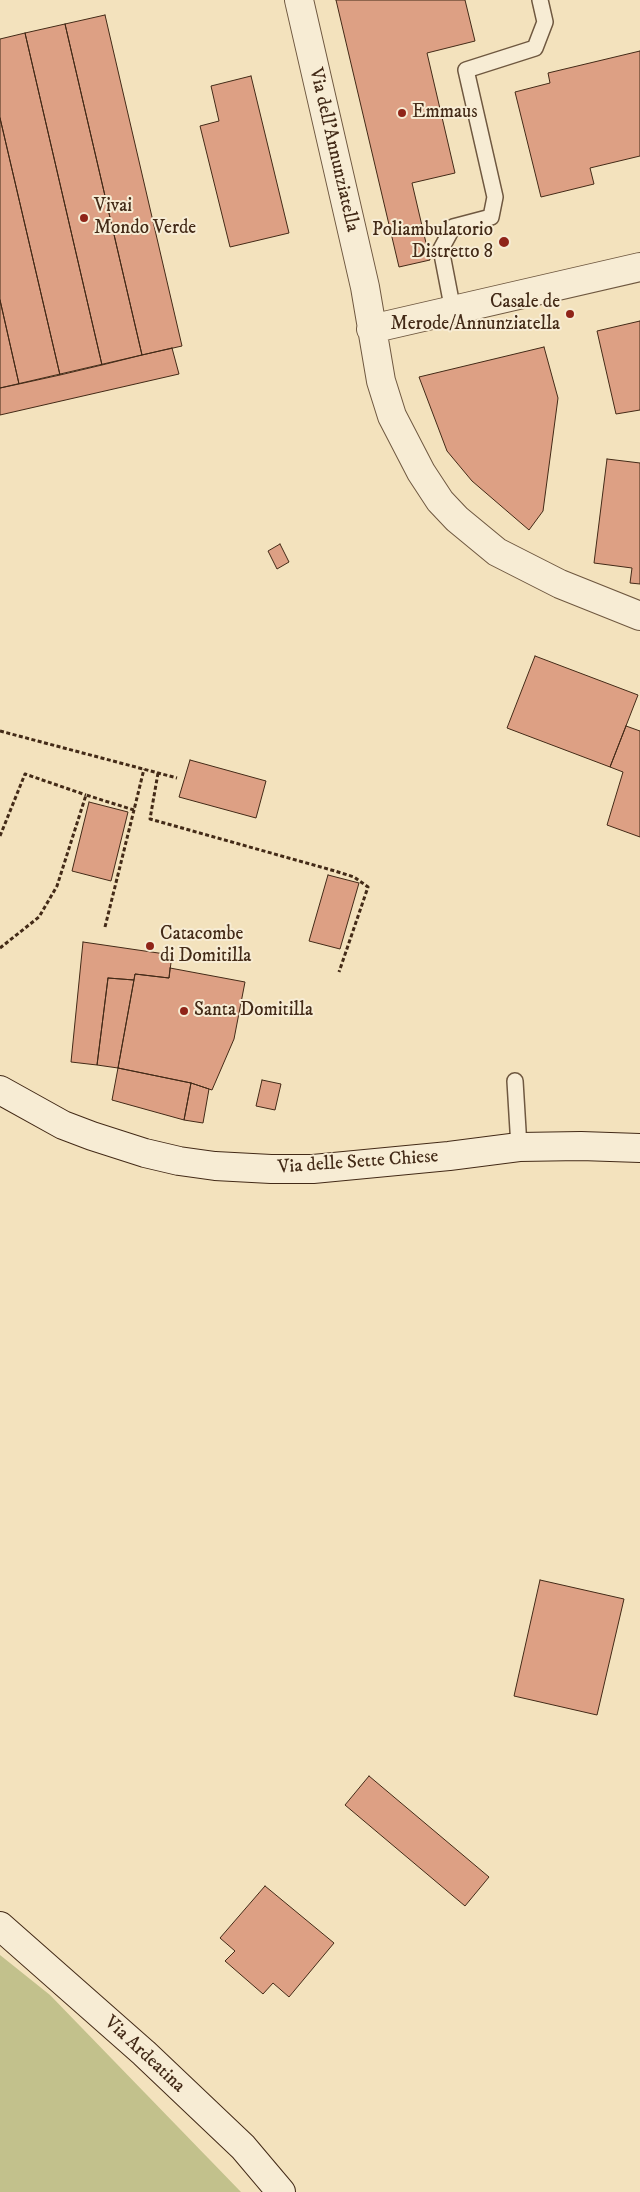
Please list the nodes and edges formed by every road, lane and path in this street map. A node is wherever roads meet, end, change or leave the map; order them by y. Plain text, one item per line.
1 (299, 0) edge
2 (540, 0) edge
3 (640, 267) edge
4 (453, 311) junction
5 (371, 329) junction
6 (640, 616) edge
7 (0, 731) edge
8 (144, 770) junction
9 (158, 773) junction
10 (177, 778) dead end
11 (86, 795) junction
12 (134, 810) junction
13 (0, 836) edge
14 (105, 927) dead end
15 (0, 948) edge
16 (340, 972) dead end
17 (515, 1081) dead end
18 (0, 1090) edge
19 (519, 1147) junction
20 (640, 1148) edge
21 (0, 1926) edge
22 (280, 2192) edge

1 - 5 street, Via dell'Annunziatella
2 - 4 lane
3 - 4 street
4 - 5 street
5 - 6 street, Via dell'Annunziatella
7 - 8 path
8 - 9 path
8 - 12 path
9 - 10 path
9 - 16 path
11 - 12 path
11 - 13 path
11 - 15 path
12 - 14 path
17 - 19 lane
18 - 19 street, Via delle Sette Chiese
19 - 20 street, Via delle Sette Chiese
21 - 22 street, Via Ardeatina

